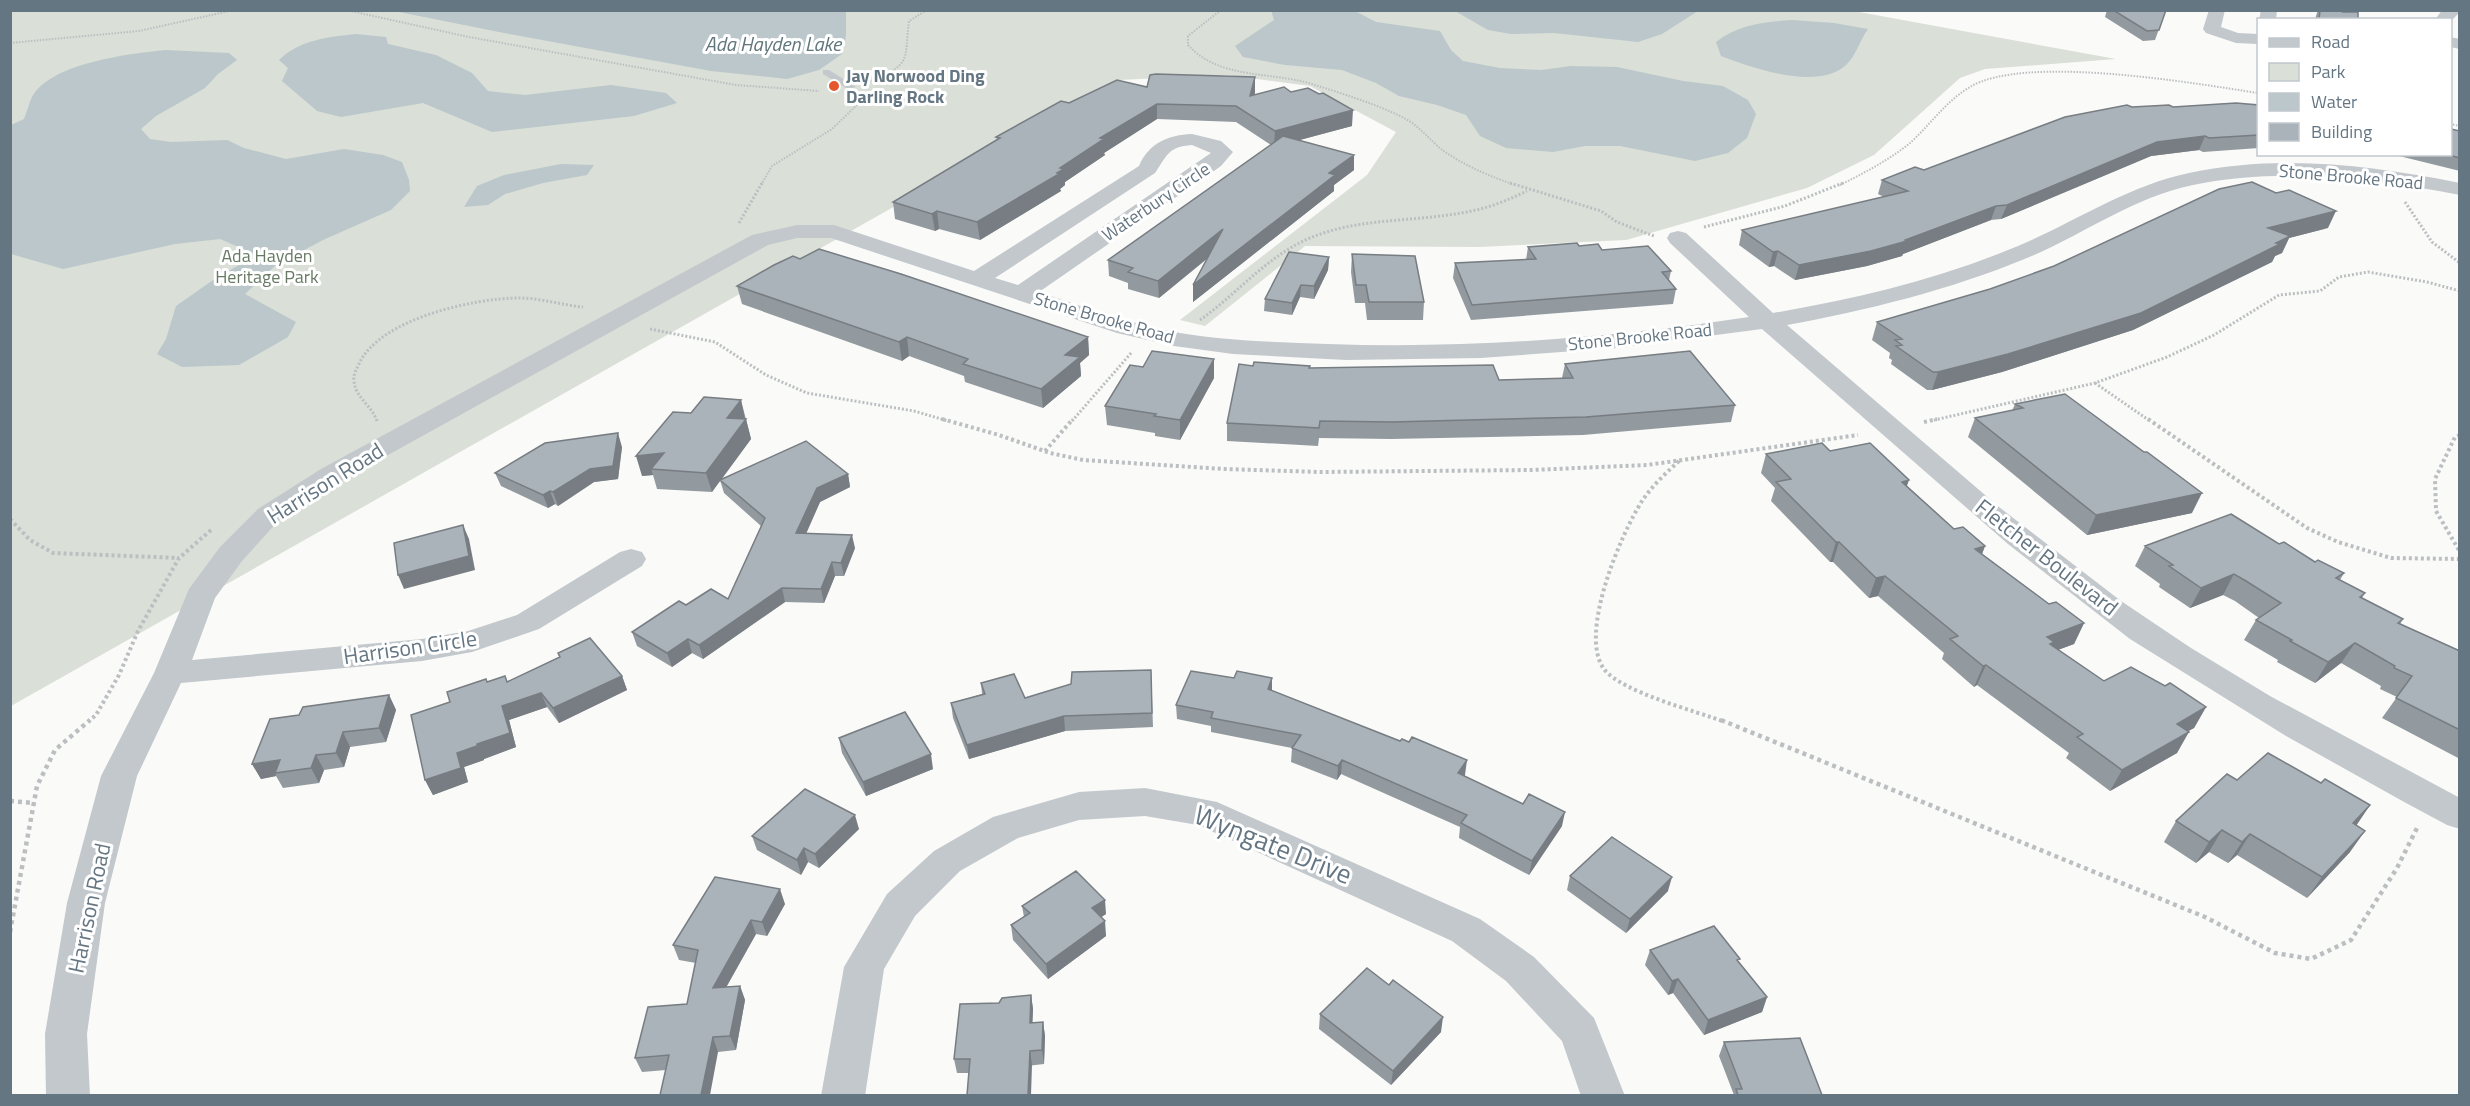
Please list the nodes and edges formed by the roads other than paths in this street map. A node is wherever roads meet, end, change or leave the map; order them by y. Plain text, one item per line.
1 (2217, 10) edge
2 (2257, 39) edge
3 (826, 72) dead end
4 (851, 87) road end
5 (2460, 189) edge
6 (810, 229) joint
7 (1678, 238) road end
8 (978, 279) junction
9 (1021, 294) junction
10 (1769, 323) junction
11 (631, 559) dead end
12 (170, 673) junction
13 (2460, 815) edge
14 (68, 1095) edge
15 (843, 1095) edge
16 (1603, 1095) edge

1 - 2 street
3 - 4 lane
5 - 10 street, Stone Brooke Road
6 - 8 street, Stone Brooke Road
6 - 12 street, Harrison Road
7 - 10 street, Fletcher Boulevard
8 - 9 street, Stone Brooke Road
8 - 9 street, Waterbury Circle
9 - 10 street, Stone Brooke Road
10 - 13 street, Fletcher Boulevard
11 - 12 street, Harrison Circle
12 - 14 street, Harrison Road
15 - 16 street, Wyngate Drive

